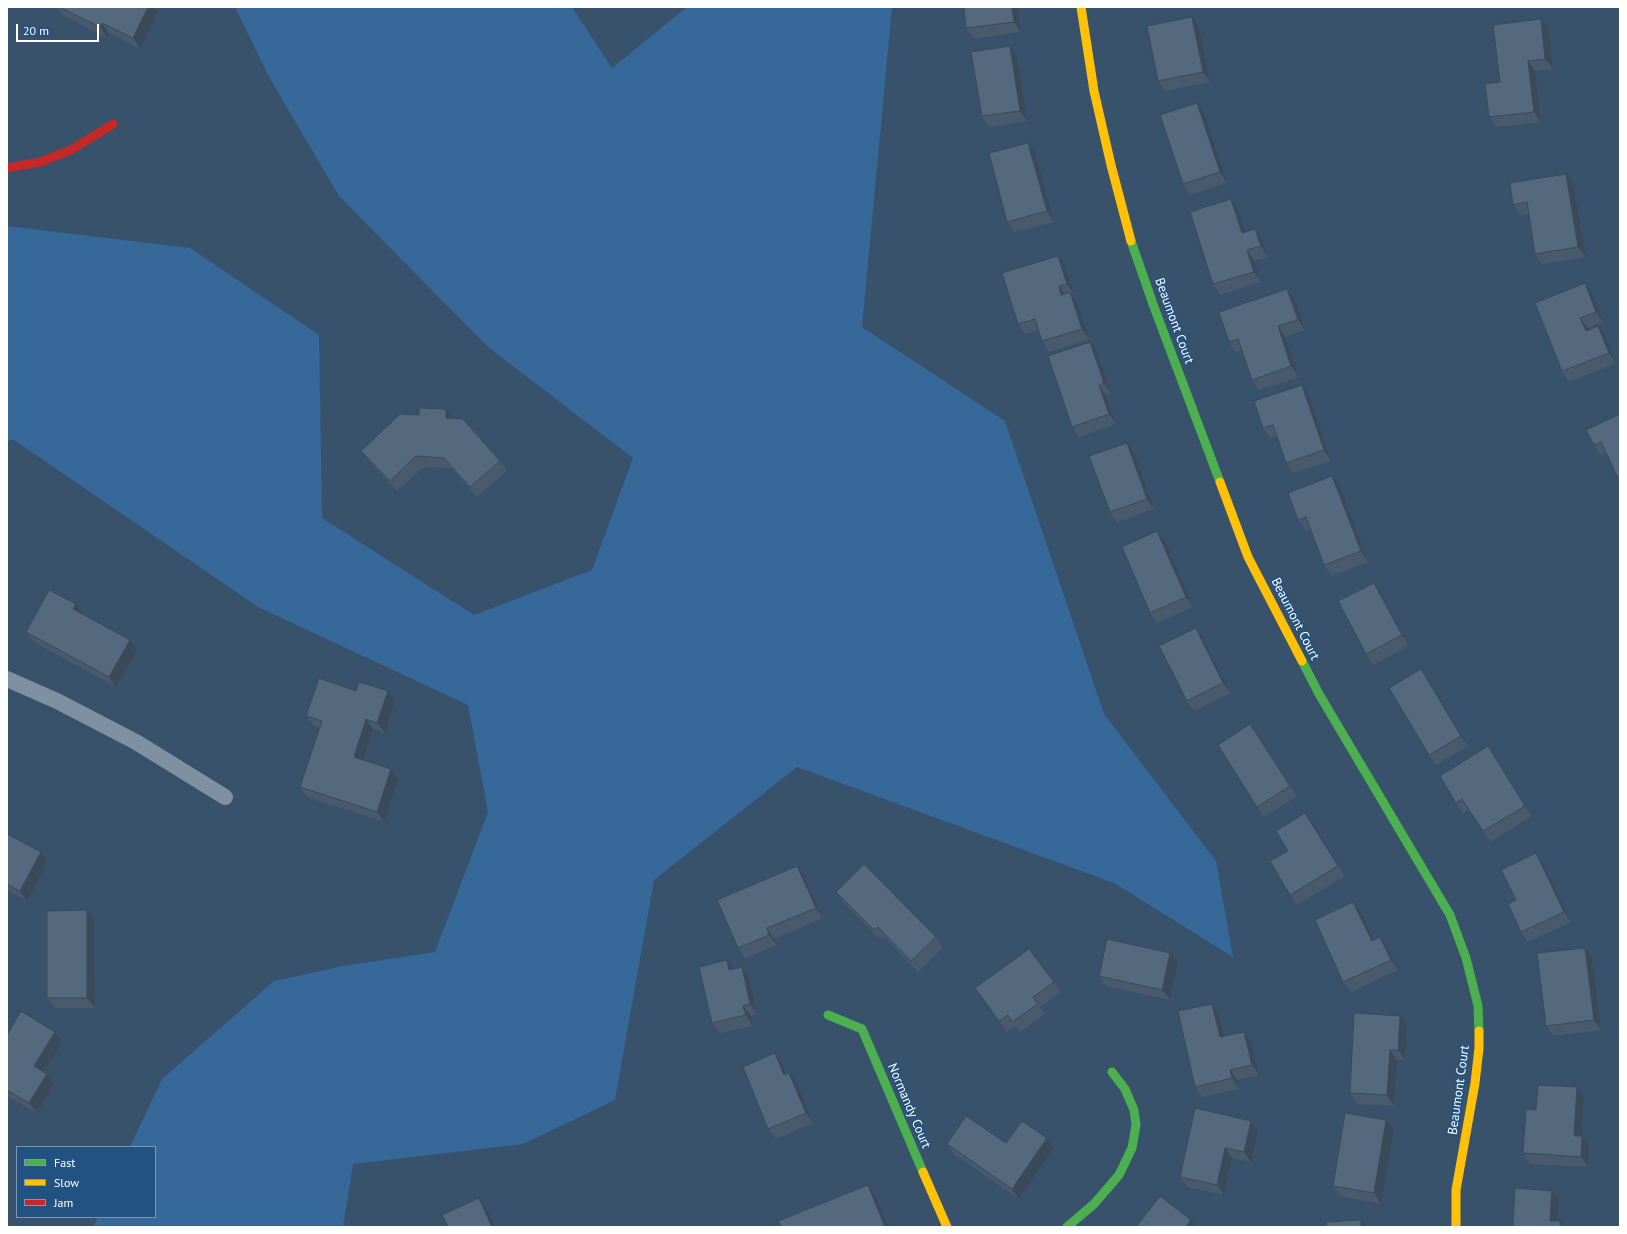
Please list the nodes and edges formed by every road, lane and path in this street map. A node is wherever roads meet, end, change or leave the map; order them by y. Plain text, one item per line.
1 (1081, 7) edge
2 (113, 124) dead end
3 (7, 168) edge
4 (7, 679) edge
5 (225, 797) dead end
6 (828, 1015) dead end
7 (1112, 1072) dead end
8 (947, 1227) edge
9 (1067, 1227) edge
10 (1456, 1227) edge

1 - 10 street, Beaumont Court
2 - 3 street
4 - 5 lane
6 - 8 street, Normandy Court
7 - 9 street

